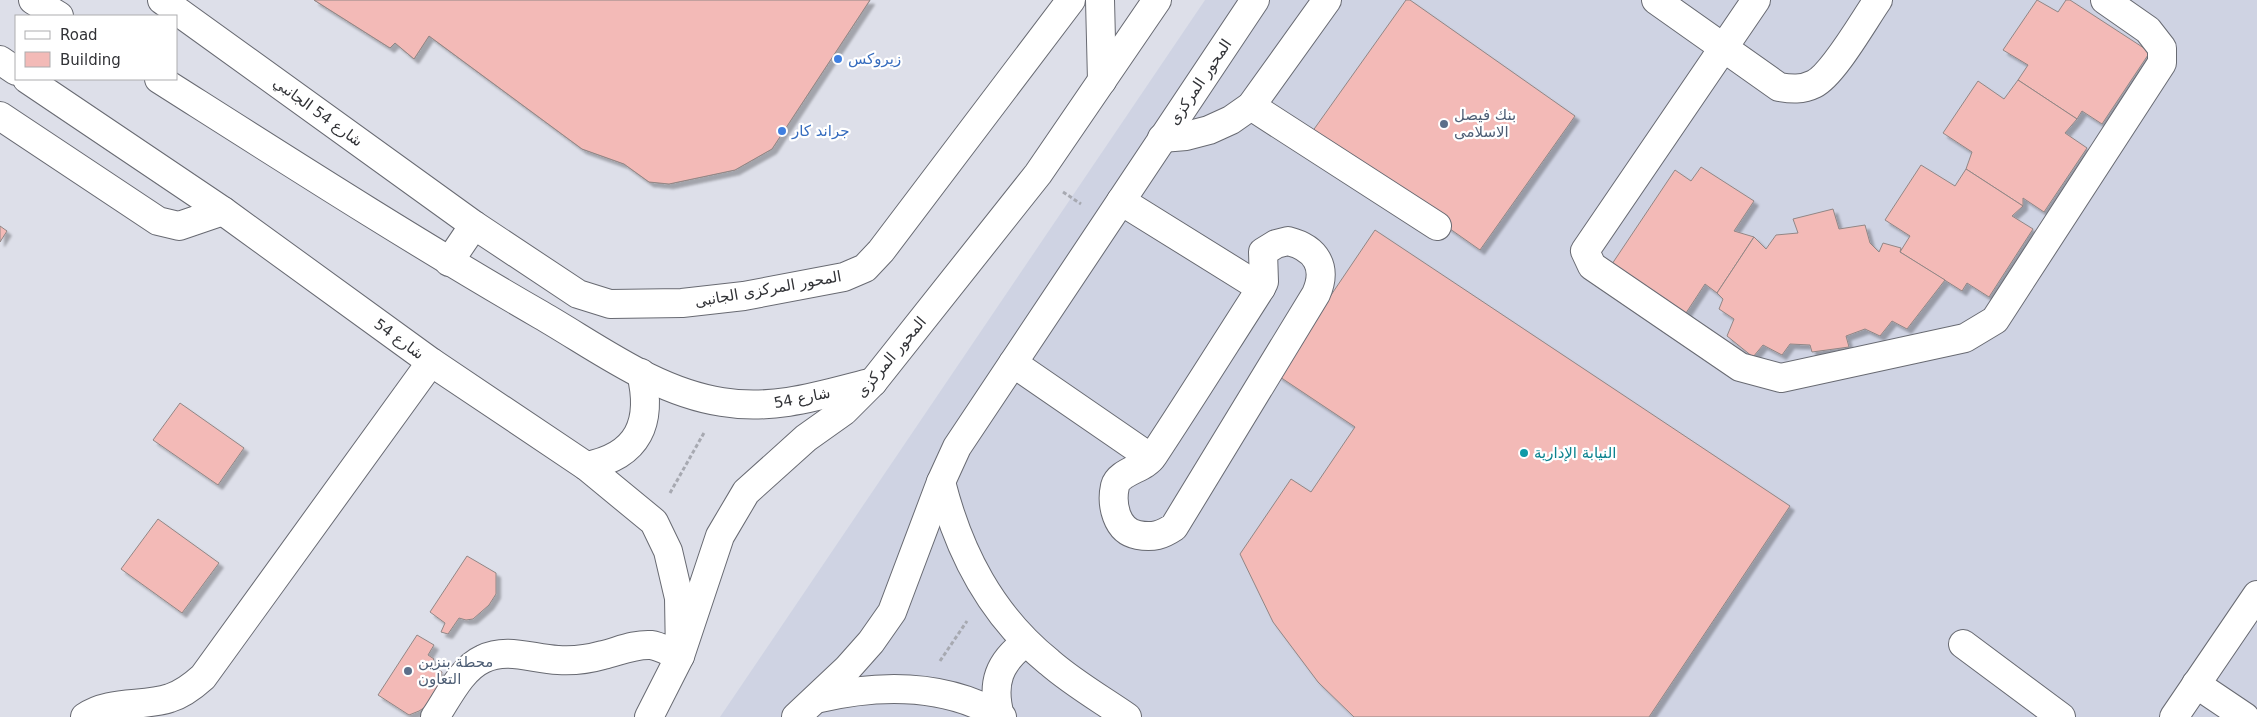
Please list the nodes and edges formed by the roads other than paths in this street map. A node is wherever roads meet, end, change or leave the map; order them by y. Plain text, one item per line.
1 (34, 0) edge
2 (162, 0) edge
3 (1071, 0) edge
4 (1100, 0) edge
5 (1157, 0) edge
6 (1255, 0) edge
7 (1327, 0) edge
8 (1656, 0) edge
9 (1756, 0) edge
10 (1878, 0) edge
11 (2105, 0) edge
12 (57, 15) edge
13 (1723, 48) junction
14 (0, 60) edge
15 (15, 70) edge
16 (28, 80) edge
17 (160, 80) edge
18 (1102, 81) junction
19 (1251, 106) junction
20 (0, 116) edge
21 (1162, 138) junction
22 (1121, 201) junction
23 (223, 211) junction
24 (474, 225) junction
25 (1437, 226) dead end
26 (449, 262) junction
27 (1261, 288) junction
28 (431, 362) junction
29 (1013, 363) junction
30 (641, 374) junction
31 (873, 382) junction
32 (1151, 458) junction
33 (586, 466) junction
34 (941, 482) junction
35 (2257, 595) edge
36 (1026, 642) junction
37 (1963, 644) dead end
38 (680, 656) junction
39 (2196, 684) junction
40 (149, 702) junction
41 (805, 708) edge
42 (646, 716) edge
43 (1001, 716) edge
44 (85, 717) edge
45 (171, 717) edge
46 (435, 717) edge
47 (1127, 717) edge
48 (2061, 717) edge
49 (2174, 717) edge
50 (2245, 717) edge

1 - 12 street
2 - 24 street, شارع 54 الجانبي
3 - 24 street, المحور المركزى الجانبى
4 - 18 street
5 - 18 street, المحور المركزى
6 - 21 street, المحور المركزى
7 - 19 street
8 - 13 street
9 - 13 street
10 - 13 street
11 - 13 street
14 - 15 street
16 - 23 street, شارع 54
17 - 26 street, شارع 54
18 - 31 street, المحور المركزى
19 - 21 street
19 - 25 street
20 - 23 street
21 - 22 street, المحور المركزى
22 - 27 street
22 - 29 street, المحور المركزى
23 - 28 street, شارع 54
24 - 26 street
26 - 30 street, شارع 54
27 - 32 street
27 - 32 street
28 - 33 street, شارع 54
28 - 40 street
29 - 32 street
29 - 34 street, المحور المركزى
30 - 31 street, شارع 54
30 - 33 street
31 - 38 street, المحور المركزى
33 - 38 street, شارع 54
34 - 36 street
34 - 41 street, المحور المركزى
35 - 39 street
36 - 43 street
36 - 47 street
37 - 48 street
38 - 42 street, المحور المركزى
38 - 46 street
39 - 49 street
39 - 50 street
40 - 44 street
40 - 45 street
41 - 43 street

